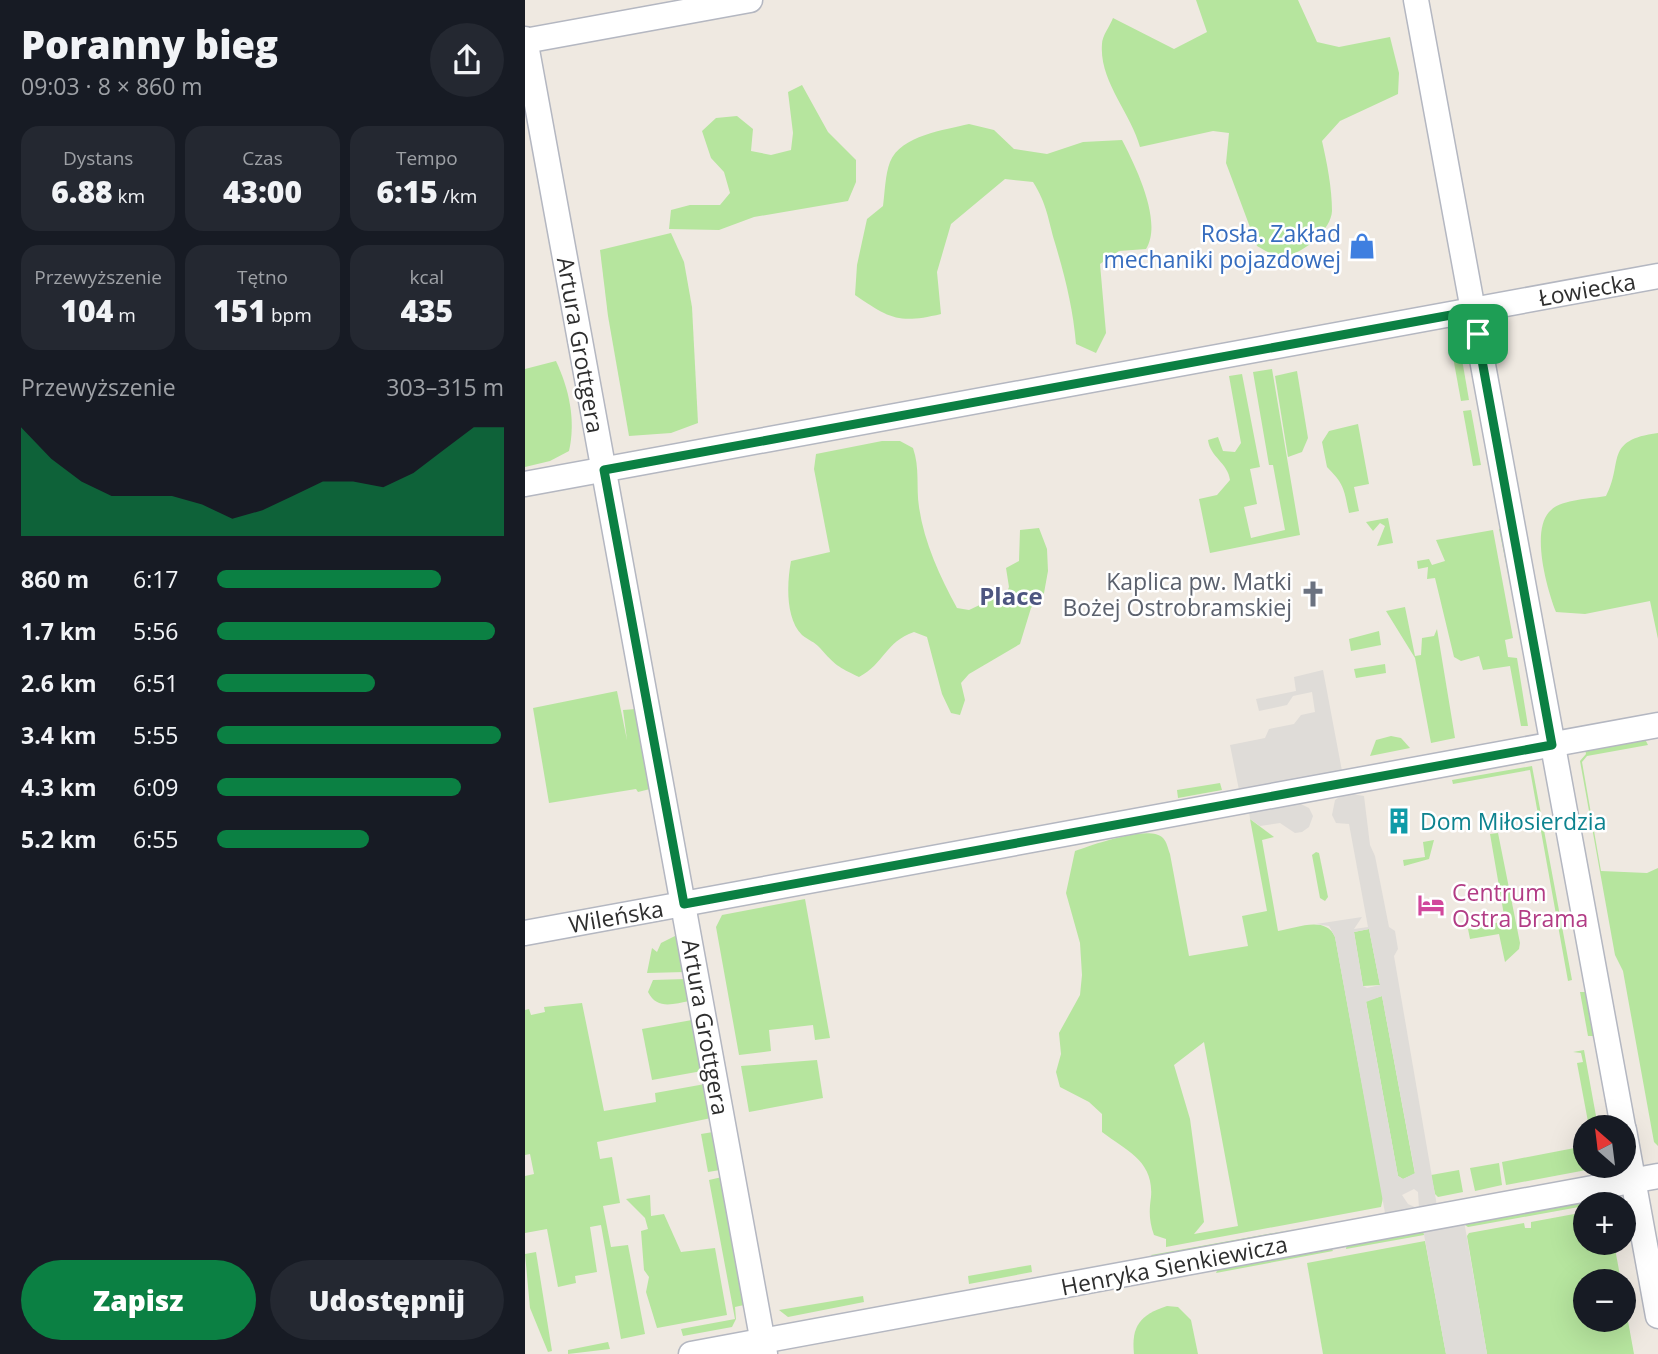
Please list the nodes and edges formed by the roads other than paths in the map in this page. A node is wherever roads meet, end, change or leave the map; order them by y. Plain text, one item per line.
1 (750, 0) edge
2 (1416, 0) edge
3 (525, 40) edge
4 (1658, 276) edge
5 (1473, 311) junction
6 (604, 470) junction
7 (525, 484) edge
8 (1658, 725) edge
9 (1552, 745) junction
10 (684, 904) junction
11 (525, 933) edge
12 (1621, 1115) edge
13 (1658, 1176) edge
14 (1633, 1180) junction
15 (1658, 1316) edge
16 (764, 1347) edge
17 (691, 1354) edge

1 - 3 street
2 - 5 street
3 - 6 street, Artura Grottgera
4 - 5 street, Łowiecka
5 - 6 street, Łowiecka
5 - 9 street
6 - 7 street, Łowiecka
6 - 10 street, Artura Grottgera
8 - 9 street, Wileńska
9 - 10 street, Wileńska
9 - 12 street
10 - 11 street, Wileńska
10 - 16 street, Artura Grottgera
13 - 14 street, Henryka Sienkiewicza
14 - 15 street
14 - 16 street, Henryka Sienkiewicza
16 - 17 street, Henryka Sienkiewicza

